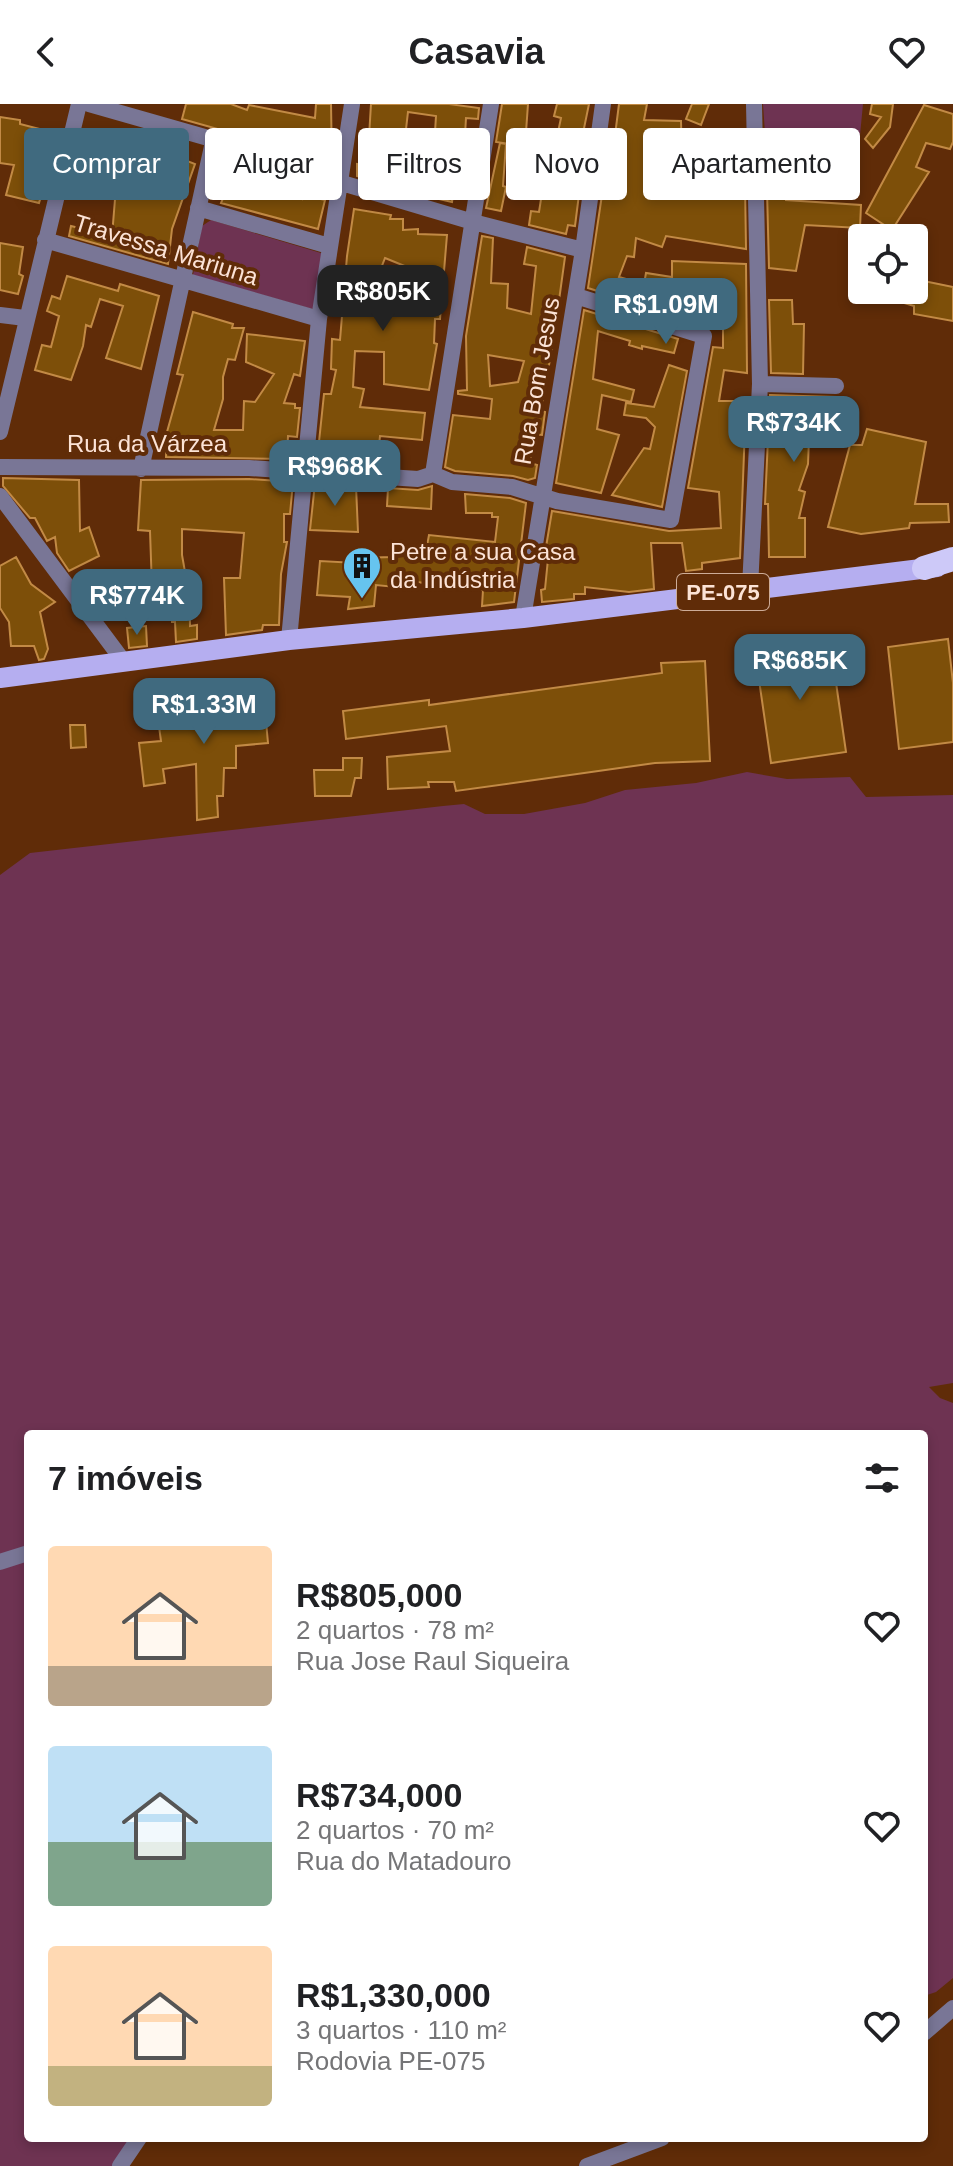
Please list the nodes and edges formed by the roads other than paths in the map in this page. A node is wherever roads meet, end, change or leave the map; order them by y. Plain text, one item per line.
1 (79, 104) edge
2 (89, 104) edge
3 (352, 104) edge
4 (491, 104) edge
5 (603, 104) edge
6 (754, 104) edge
7 (205, 140) edge
8 (205, 177) edge
9 (342, 183) joint
10 (338, 200) edge
11 (198, 208) junction
12 (473, 222) junction
13 (45, 240) junction
14 (329, 246) junction
15 (583, 250) junction
16 (182, 280) junction
17 (576, 296) junction
18 (0, 315) edge
19 (25, 318) junction
20 (319, 319) junction
21 (760, 384) junction
22 (836, 386) dead end
23 (0, 432) edge
24 (0, 467) edge
25 (141, 469) junction
26 (307, 470) junction
27 (433, 474) junction
28 (542, 495) junction
29 (0, 496) edge
30 (953, 562) edge
31 (924, 568) junction
32 (953, 576) edge
33 (750, 588) junction
34 (523, 618) junction
35 (289, 640) junction
36 (124, 662) junction
37 (0, 678) edge
38 (24, 1554) edge
39 (0, 1562) edge
40 (953, 2008) edge
41 (928, 2030) edge
42 (136, 2142) edge
43 (651, 2142) edge
44 (120, 2166) edge
45 (587, 2166) edge

1 - 13 street
2 - 7 street
3 - 9 street
4 - 12 street
5 - 15 street, Rua Bom Jesus
6 - 21 street
8 - 11 street
9 - 12 street
10 - 14 street
11 - 14 street
11 - 16 street
12 - 15 street
12 - 27 street
13 - 16 street, Travessa Mariuna
13 - 19 street
14 - 20 street
15 - 17 street, Rua Bom Jesus
16 - 20 street, Travessa Mariuna
16 - 25 street
17 - 28 street, Rua Bom Jesus
17 - 28 street, Rua da Várzea
18 - 19 street
19 - 23 street
20 - 26 street
21 - 22 street
21 - 33 street
24 - 25 street, Rua da Várzea
25 - 26 street, Rua da Várzea
26 - 27 street, Rua da Várzea
26 - 35 street
27 - 28 street, Rua da Várzea
28 - 34 street, Rua Bom Jesus
29 - 36 street
30 - 31 highway
31 - 32 main road, PE-075
31 - 33 main road, PE-075
33 - 34 main road, PE-075
34 - 35 main road, PE-075
35 - 36 main road, PE-075
36 - 37 main road, PE-075
38 - 39 street
40 - 41 street
42 - 44 street
43 - 45 street

